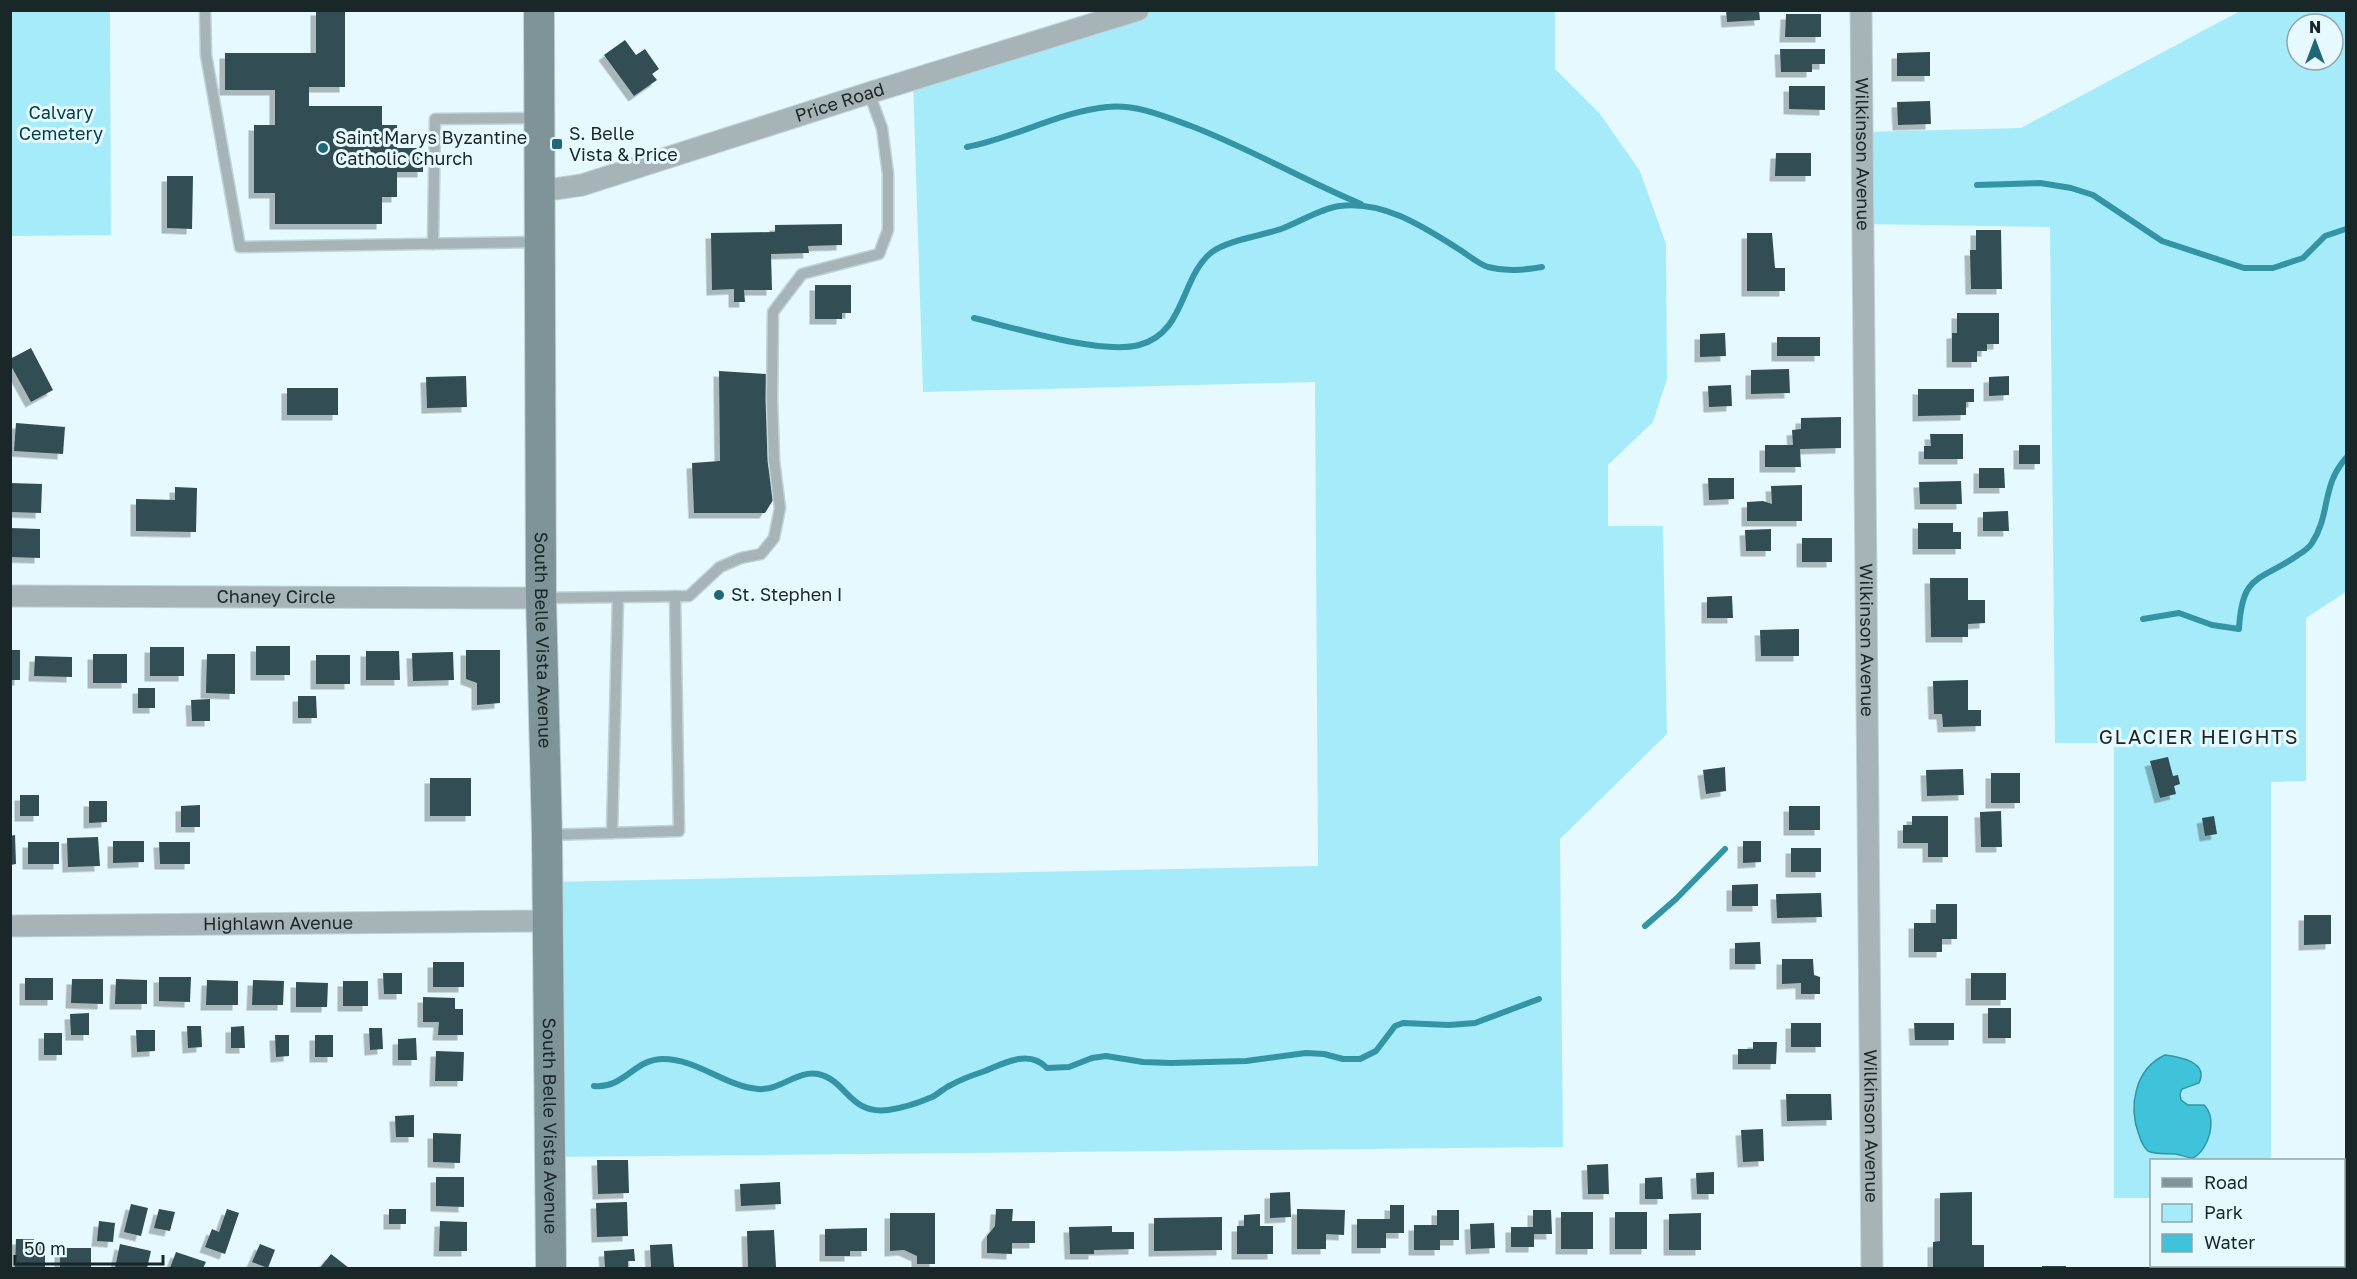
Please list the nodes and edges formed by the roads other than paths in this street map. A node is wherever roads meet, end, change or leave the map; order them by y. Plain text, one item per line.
1 (205, 10) edge
2 (539, 10) edge
3 (1138, 10) edge
4 (1861, 10) edge
5 (869, 93) junction
6 (540, 118) junction
7 (541, 191) junction
8 (541, 242) junction
9 (433, 244) junction
10 (10, 596) edge
11 (675, 596) junction
12 (618, 597) junction
13 (541, 598) junction
14 (612, 833) junction
15 (547, 835) junction
16 (547, 921) junction
17 (10, 926) edge
18 (551, 1269) edge
19 (1872, 1269) edge

1 - 9 lane
2 - 6 street, South Belle Vista Avenue
3 - 5 street, Price Road
4 - 19 street, Wilkinson Avenue
5 - 7 street, Price Road
5 - 11 lane
6 - 7 street, South Belle Vista Avenue
6 - 9 lane
7 - 8 street, South Belle Vista Avenue
8 - 9 lane
8 - 13 street, South Belle Vista Avenue
10 - 13 street, Chaney Circle
11 - 12 lane
11 - 14 lane
12 - 13 lane
12 - 14 lane
13 - 15 street, South Belle Vista Avenue
14 - 15 lane
15 - 16 street, South Belle Vista Avenue
16 - 17 street, Highlawn Avenue
16 - 18 street, South Belle Vista Avenue

